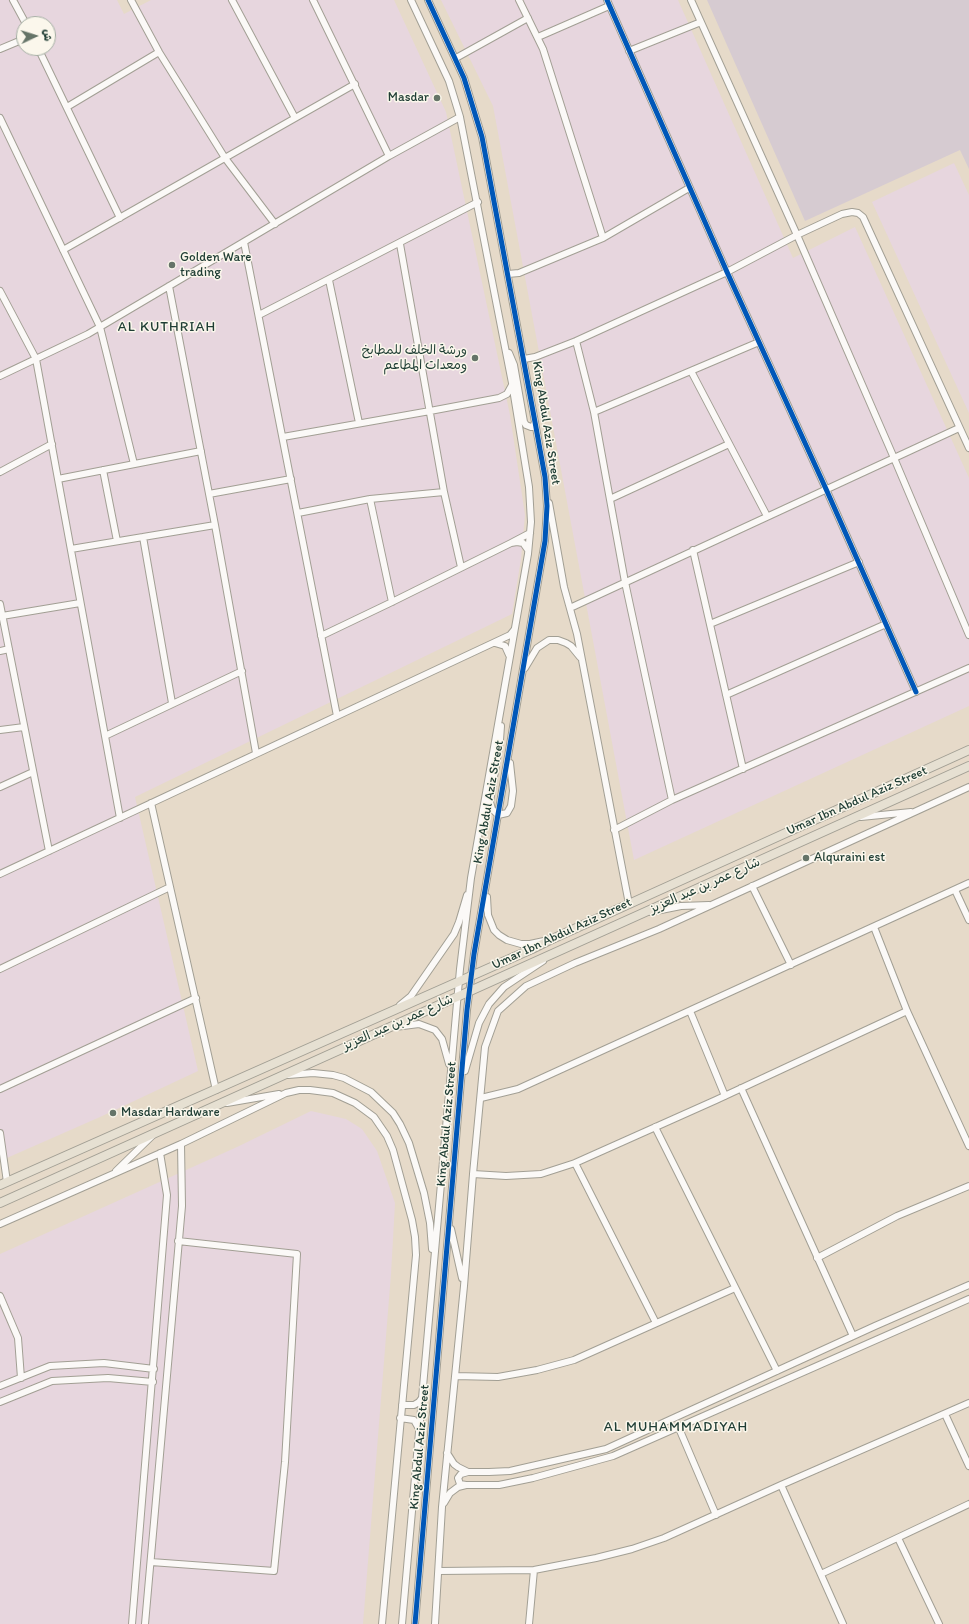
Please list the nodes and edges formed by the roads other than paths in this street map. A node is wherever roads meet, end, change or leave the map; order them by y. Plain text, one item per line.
1 (13, 0) edge
2 (132, 0) edge
3 (232, 0) edge
4 (313, 0) edge
5 (411, 0) edge
6 (428, 0) edge
7 (519, 0) edge
8 (691, 0) edge
9 (608, 3) edge
10 (22, 16) edge
11 (528, 18) junction
12 (701, 22) junction
13 (538, 37) junction
14 (16, 42) edge
15 (0, 49) edge
16 (629, 51) junction
17 (159, 52) junction
18 (42, 56) edge
19 (456, 58) junction
20 (355, 84) junction
21 (67, 108) junction
22 (460, 117) junction
23 (0, 118) edge
24 (295, 118) junction
25 (389, 156) junction
26 (224, 158) junction
27 (689, 188) junction
28 (478, 202) junction
29 (120, 218) junction
30 (275, 224) junction
31 (797, 235) junction
32 (603, 238) junction
33 (244, 242) junction
34 (400, 244) junction
35 (63, 250) junction
36 (727, 272) junction
37 (508, 274) junction
38 (329, 280) junction
39 (169, 286) junction
40 (0, 291) edge
41 (259, 315) junction
42 (100, 327) junction
43 (576, 341) junction
44 (504, 342) junction
45 (759, 342) junction
46 (36, 359) junction
47 (524, 360) junction
48 (691, 370) junction
49 (0, 376) edge
50 (512, 383) junction
51 (430, 412) junction
52 (594, 412) junction
53 (535, 422) junction
54 (360, 423) junction
55 (959, 428) junction
56 (283, 437) junction
57 (52, 444) junction
58 (729, 444) junction
59 (969, 448) edge
60 (201, 451) junction
61 (894, 458) junction
62 (134, 464) junction
63 (103, 470) junction
64 (0, 472) edge
65 (545, 477) junction
66 (58, 478) junction
67 (291, 479) junction
68 (826, 489) junction
69 (444, 492) junction
70 (209, 494) junction
71 (370, 499) junction
72 (610, 499) junction
73 (298, 513) junction
74 (767, 516) junction
75 (215, 525) junction
76 (530, 533) junction
77 (143, 537) junction
78 (117, 541) junction
79 (511, 543) junction
80 (71, 549) junction
81 (693, 550) junction
82 (528, 554) junction
83 (859, 562) junction
84 (461, 567) junction
85 (625, 582) junction
86 (392, 602) junction
87 (80, 603) junction
88 (0, 604) edge
89 (570, 608) junction
90 (2, 616) junction
91 (710, 624) junction
92 (886, 624) junction
93 (514, 628) junction
94 (969, 635) edge
95 (321, 636) junction
96 (492, 644) junction
97 (9, 649) junction
98 (0, 651) edge
99 (581, 659) junction
100 (509, 661) junction
101 (969, 668) edge
102 (242, 671) junction
103 (523, 672) junction
104 (916, 692) junction
105 (726, 695) junction
106 (172, 704) junction
107 (501, 706) junction
108 (337, 716) junction
109 (24, 727) junction
110 (0, 730) edge
111 (105, 736) junction
112 (969, 750) edge
113 (509, 751) junction
114 (256, 753) junction
115 (969, 766) edge
116 (743, 769) junction
117 (33, 772) junction
118 (0, 787) edge
119 (969, 787) edge
120 (672, 800) junction
121 (151, 803) junction
122 (914, 812) junction
123 (498, 815) junction
124 (857, 817) junction
125 (120, 818) junction
126 (614, 830) junction
127 (49, 851) junction
128 (0, 874) edge
129 (471, 878) junction
130 (969, 883) edge
131 (486, 886) junction
132 (752, 886) junction
133 (170, 887) junction
134 (955, 890) junction
135 (629, 904) junction
136 (712, 905) junction
137 (644, 913) junction
138 (969, 920) edge
139 (874, 927) junction
140 (550, 940) junction
141 (557, 951) junction
142 (791, 965) junction
143 (0, 969) edge
144 (471, 976) junction
145 (459, 981) junction
146 (470, 991) junction
147 (458, 996) junction
148 (196, 998) junction
149 (394, 1010) junction
150 (690, 1011) junction
151 (907, 1011) junction
152 (386, 1029) junction
153 (450, 1073) junction
154 (278, 1077) junction
155 (462, 1080) junction
156 (741, 1088) junction
157 (0, 1089) edge
158 (216, 1090) junction
159 (286, 1093) junction
160 (725, 1096) junction
161 (481, 1098) junction
162 (217, 1104) junction
163 (175, 1124) junction
164 (655, 1127) junction
165 (156, 1132) junction
166 (0, 1133) edge
167 (181, 1144) junction
168 (969, 1146) edge
169 (160, 1153) junction
170 (575, 1163) junction
171 (114, 1173) junction
172 (473, 1174) junction
173 (3, 1184) edge
174 (969, 1186) edge
175 (0, 1203) edge
176 (450, 1222) junction
177 (0, 1224) edge
178 (178, 1241) junction
179 (817, 1258) junction
180 (433, 1266) junction
181 (969, 1285) edge
182 (464, 1286) junction
183 (735, 1288) junction
184 (0, 1296) edge
185 (969, 1299) edge
186 (656, 1324) junction
187 (853, 1336) junction
188 (154, 1369) junction
189 (777, 1371) junction
190 (456, 1376) junction
191 (21, 1378) junction
192 (153, 1382) junction
193 (0, 1386) edge
194 (422, 1398) junction
195 (0, 1402) edge
196 (969, 1403) edge
197 (402, 1404) junction
198 (945, 1414) junction
199 (400, 1418) junction
200 (678, 1426) junction
201 (419, 1430) junction
202 (447, 1453) junction
203 (969, 1466) edge
204 (468, 1472) junction
205 (466, 1485) junction
206 (781, 1485) junction
207 (969, 1504) edge
208 (442, 1507) junction
209 (716, 1515) junction
210 (898, 1538) junction
211 (151, 1562) junction
212 (534, 1570) junction
213 (440, 1572) junction
214 (821, 1574) junction
215 (132, 1624) edge
216 (145, 1624) edge
217 (382, 1624) edge
218 (402, 1624) edge
219 (415, 1624) edge
220 (435, 1624) edge
221 (530, 1624) edge
222 (843, 1624) edge
223 (939, 1624) edge

1 - 10 street
2 - 17 street
3 - 24 street
4 - 20 street
5 - 22 street, King Abdul Aziz Street
6 - 19 street, King Abdul Aziz Street
7 - 11 street
8 - 12 street
9 - 13 street
9 - 16 street
11 - 13 street
11 - 19 street
12 - 16 street
12 - 31 street
13 - 32 street
14 - 15 street
16 - 27 street
17 - 21 street
17 - 26 street
18 - 21 street
19 - 37 street, King Abdul Aziz Street
20 - 24 street
20 - 25 street
21 - 29 street
22 - 25 street
22 - 28 street, King Abdul Aziz Street
23 - 35 street
24 - 26 street
25 - 30 street
26 - 29 street
26 - 30 street
27 - 32 street
27 - 36 street
28 - 34 street
28 - 44 street, King Abdul Aziz Street
29 - 35 street
30 - 33 street
31 - 36 street
31 - 55 street
31 - 61 street
32 - 37 street
33 - 39 street
33 - 41 street
34 - 38 street
34 - 51 street
35 - 42 street
36 - 43 street
36 - 45 street
37 - 47 street, King Abdul Aziz Street
38 - 41 street
38 - 54 street
39 - 42 street
39 - 60 street
40 - 46 street
41 - 56 street
42 - 46 street
42 - 62 street
43 - 47 street
43 - 52 street
44 - 50 street, King Abdul Aziz Street
44 - 53 street
45 - 48 street
45 - 68 street
46 - 49 street
46 - 57 street
47 - 53 street, King Abdul Aziz Street
48 - 52 street
48 - 58 street
50 - 51 street
50 - 76 street, King Abdul Aziz Street
51 - 54 street
51 - 69 street
52 - 72 street
53 - 65 street, King Abdul Aziz Street
54 - 56 street
55 - 59 street
55 - 61 street
56 - 67 street
57 - 64 street
57 - 66 street
58 - 72 street
58 - 74 street
60 - 62 street
60 - 70 street
61 - 68 street
61 - 94 street
62 - 63 street
63 - 66 street
63 - 78 street
65 - 89 street
65 - 103 street, King Abdul Aziz Street
66 - 80 street
67 - 70 street
67 - 73 street
68 - 74 street
68 - 83 street
69 - 71 street
69 - 84 street
70 - 75 street
71 - 73 street
71 - 86 street
72 - 85 street
73 - 95 street
74 - 81 street
75 - 77 street
75 - 102 street
76 - 79 street
76 - 82 street, King Abdul Aziz Street
77 - 78 street
77 - 106 street
78 - 80 street
79 - 82 street
79 - 84 street
80 - 87 street
81 - 85 street
81 - 91 street
82 - 93 street, King Abdul Aziz Street
83 - 91 street
83 - 92 street
84 - 86 street
85 - 89 street
85 - 120 street
86 - 95 street
87 - 90 street
87 - 111 street
88 - 90 street
89 - 99 street
90 - 97 street
91 - 105 street
92 - 104 street
92 - 105 street
93 - 96 street
93 - 100 street, King Abdul Aziz Street
95 - 108 street
96 - 100 street
96 - 108 street
97 - 98 street
97 - 109 street
99 - 103 street
99 - 126 street
100 - 107 street, King Abdul Aziz Street
101 - 104 street
102 - 106 street
102 - 114 street
103 - 113 street, King Abdul Aziz Street
104 - 116 street
105 - 116 street
106 - 111 street
107 - 123 street
107 - 129 street, King Abdul Aziz Street
108 - 114 street
109 - 110 street
109 - 117 street
111 - 125 street
112 - 135 main road, Umar Ibn Abdul Aziz Street
113 - 123 street, King Abdul Aziz Street
113 - 123 street
114 - 121 street
115 - 124 main road, شارع عمر بن عبد العزيز
116 - 120 street
117 - 118 street
117 - 127 street
119 - 122 street
120 - 126 street
121 - 125 street
121 - 133 street
122 - 124 street
122 - 132 street
123 - 131 street, King Abdul Aziz Street
124 - 137 main road, شارع عمر بن عبد العزيز
125 - 127 street
126 - 135 street
127 - 128 street
129 - 145 street, King Abdul Aziz Street
129 - 149 street
130 - 134 street
131 - 140 street
131 - 144 street, King Abdul Aziz Street
132 - 136 street
132 - 142 street
133 - 143 street
133 - 148 street
134 - 138 street
134 - 139 street
135 - 140 main road, Umar Ibn Abdul Aziz Street
136 - 137 street
136 - 161 street
137 - 141 main road, شارع عمر بن عبد العزيز
139 - 142 street
139 - 151 street
140 - 144 main road, Umar Ibn Abdul Aziz Street
141 - 146 main road, شارع عمر بن عبد العزيز
141 - 155 street
142 - 150 street
144 - 145 main road, Umar Ibn Abdul Aziz Street
144 - 146 street, King Abdul Aziz Street
145 - 147 street, King Abdul Aziz Street
145 - 149 main road, Umar Ibn Abdul Aziz Street
146 - 147 main road, شارع عمر بن عبد العزيز
146 - 155 street, King Abdul Aziz Street
147 - 152 main road, شارع عمر بن عبد العزيز
147 - 153 street, King Abdul Aziz Street
148 - 157 street
148 - 158 street
149 - 158 main road, Umar Ibn Abdul Aziz Street
150 - 160 street
150 - 161 street
151 - 156 street
151 - 168 street
152 - 153 street
152 - 154 main road, شارع عمر بن عبد العزيز
153 - 180 street, King Abdul Aziz Street
154 - 162 main road, شارع عمر بن عبد العزيز
154 - 180 street
155 - 176 street, King Abdul Aziz Street
156 - 160 street
156 - 179 street
158 - 163 main road
158 - 173 main road, Umar Ibn Abdul Aziz Street
159 - 162 street
159 - 167 street
159 - 197 street
160 - 164 street
161 - 172 street
162 - 163 main road, شارع عمر بن عبد العزيز
163 - 165 main road, شارع عمر بن عبد العزيز
164 - 170 street
164 - 183 street
165 - 171 street
165 - 175 main road
166 - 173 street
167 - 169 street
167 - 178 street
169 - 171 street
169 - 188 street
170 - 172 street
170 - 186 street
171 - 177 street
172 - 182 street
174 - 179 street
176 - 182 street
176 - 219 street, King Abdul Aziz Street
178 - 211 street
178 - 211 street
179 - 187 street
180 - 194 street, King Abdul Aziz Street
181 - 187 street
182 - 190 street
183 - 186 street
183 - 189 street
184 - 191 street
185 - 200 street
186 - 190 street
187 - 189 street
188 - 191 street
188 - 192 street
189 - 204 street
190 - 202 street
191 - 193 street
192 - 195 street
192 - 215 street
194 - 197 street
194 - 201 street, King Abdul Aziz Street
196 - 198 street
197 - 199 street
198 - 203 street
198 - 206 street
199 - 201 street
199 - 217 street
200 - 205 street
200 - 209 street
201 - 218 street, King Abdul Aziz Street
202 - 204 street
202 - 208 street
204 - 205 street
205 - 208 street
206 - 209 street
206 - 214 street
207 - 210 street
208 - 213 street
209 - 212 street
210 - 214 street
210 - 223 street
211 - 216 street
212 - 213 street
212 - 221 street
213 - 220 street
214 - 222 street

